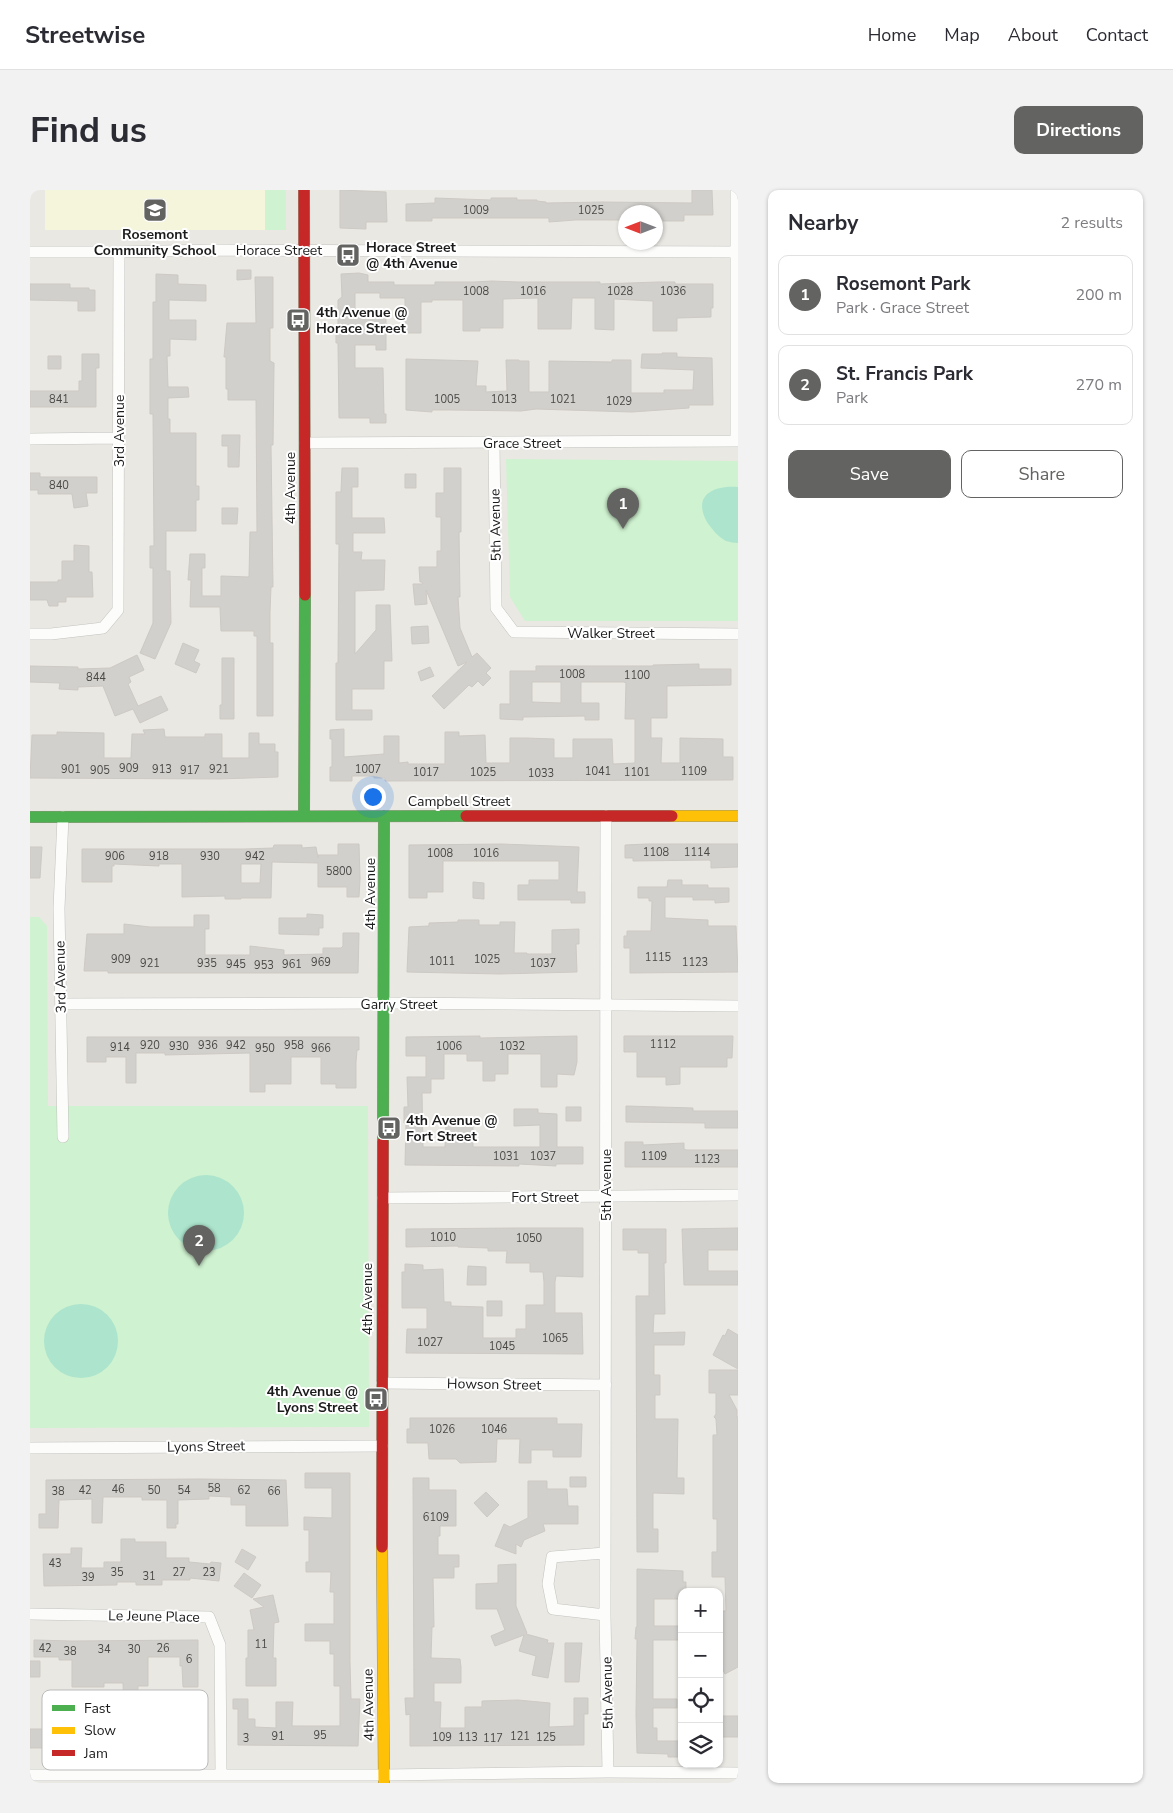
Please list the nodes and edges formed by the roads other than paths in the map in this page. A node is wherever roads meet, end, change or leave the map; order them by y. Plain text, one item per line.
1 (304, 190) edge
2 (736, 190) edge
3 (303, 250) junction
4 (30, 252) edge
5 (119, 252) junction
6 (737, 252) edge
7 (119, 438) junction
8 (30, 439) edge
9 (737, 441) edge
10 (305, 443) junction
11 (494, 443) junction
12 (496, 608) joint
13 (30, 634) edge
14 (738, 634) edge
15 (304, 816) junction
16 (384, 816) junction
17 (606, 816) junction
18 (738, 816) edge
19 (30, 817) edge
20 (63, 817) junction
21 (60, 1004) junction
22 (384, 1004) junction
23 (606, 1006) junction
24 (738, 1006) edge
25 (63, 1138) dead end
26 (738, 1195) edge
27 (606, 1197) junction
28 (383, 1198) junction
29 (382, 1383) junction
30 (606, 1385) junction
31 (382, 1446) junction
32 (30, 1448) edge
33 (606, 1553) junction
34 (30, 1614) edge
35 (606, 1615) junction
36 (608, 1772) junction
37 (738, 1773) edge
38 (221, 1774) junction
39 (30, 1775) edge
40 (384, 1779) edge

1 - 3 street, 4th Avenue
2 - 6 street
3 - 5 street, Horace Street
3 - 6 street, Horace Street
3 - 10 street, 4th Avenue
4 - 5 street, Horace Street
5 - 7 street, 3rd Avenue
6 - 9 street
7 - 8 street
7 - 13 street, 3rd Avenue
9 - 11 street, Grace Street
10 - 11 street, Grace Street
10 - 15 street, 4th Avenue
11 - 12 street, 5th Avenue
12 - 14 street, Walker Street
15 - 16 street, Campbell Street
15 - 20 street, Campbell Street
16 - 17 street, Campbell Street
16 - 22 street, 4th Avenue
17 - 18 street, Campbell Street
17 - 23 street, 5th Avenue
19 - 20 street, Campbell Street
20 - 21 street, 3rd Avenue
21 - 22 street, Garry Street
21 - 25 street, 3rd Avenue
22 - 23 street, Garry Street
22 - 28 street, 4th Avenue
23 - 24 street, Garry Street
23 - 27 street, 5th Avenue
26 - 27 street, Fort Street
27 - 28 street, Fort Street
27 - 30 street, 5th Avenue
28 - 29 street, 4th Avenue
29 - 30 street, Howson Street
29 - 31 street, 4th Avenue
30 - 33 street, 5th Avenue
31 - 32 street, Lyons Street
31 - 40 street, 4th Avenue
33 - 35 street, 5th Avenue
33 - 35 street
34 - 38 street, Le Jeune Place
35 - 36 street, 5th Avenue
36 - 37 street
36 - 40 street
38 - 39 street
38 - 40 street

